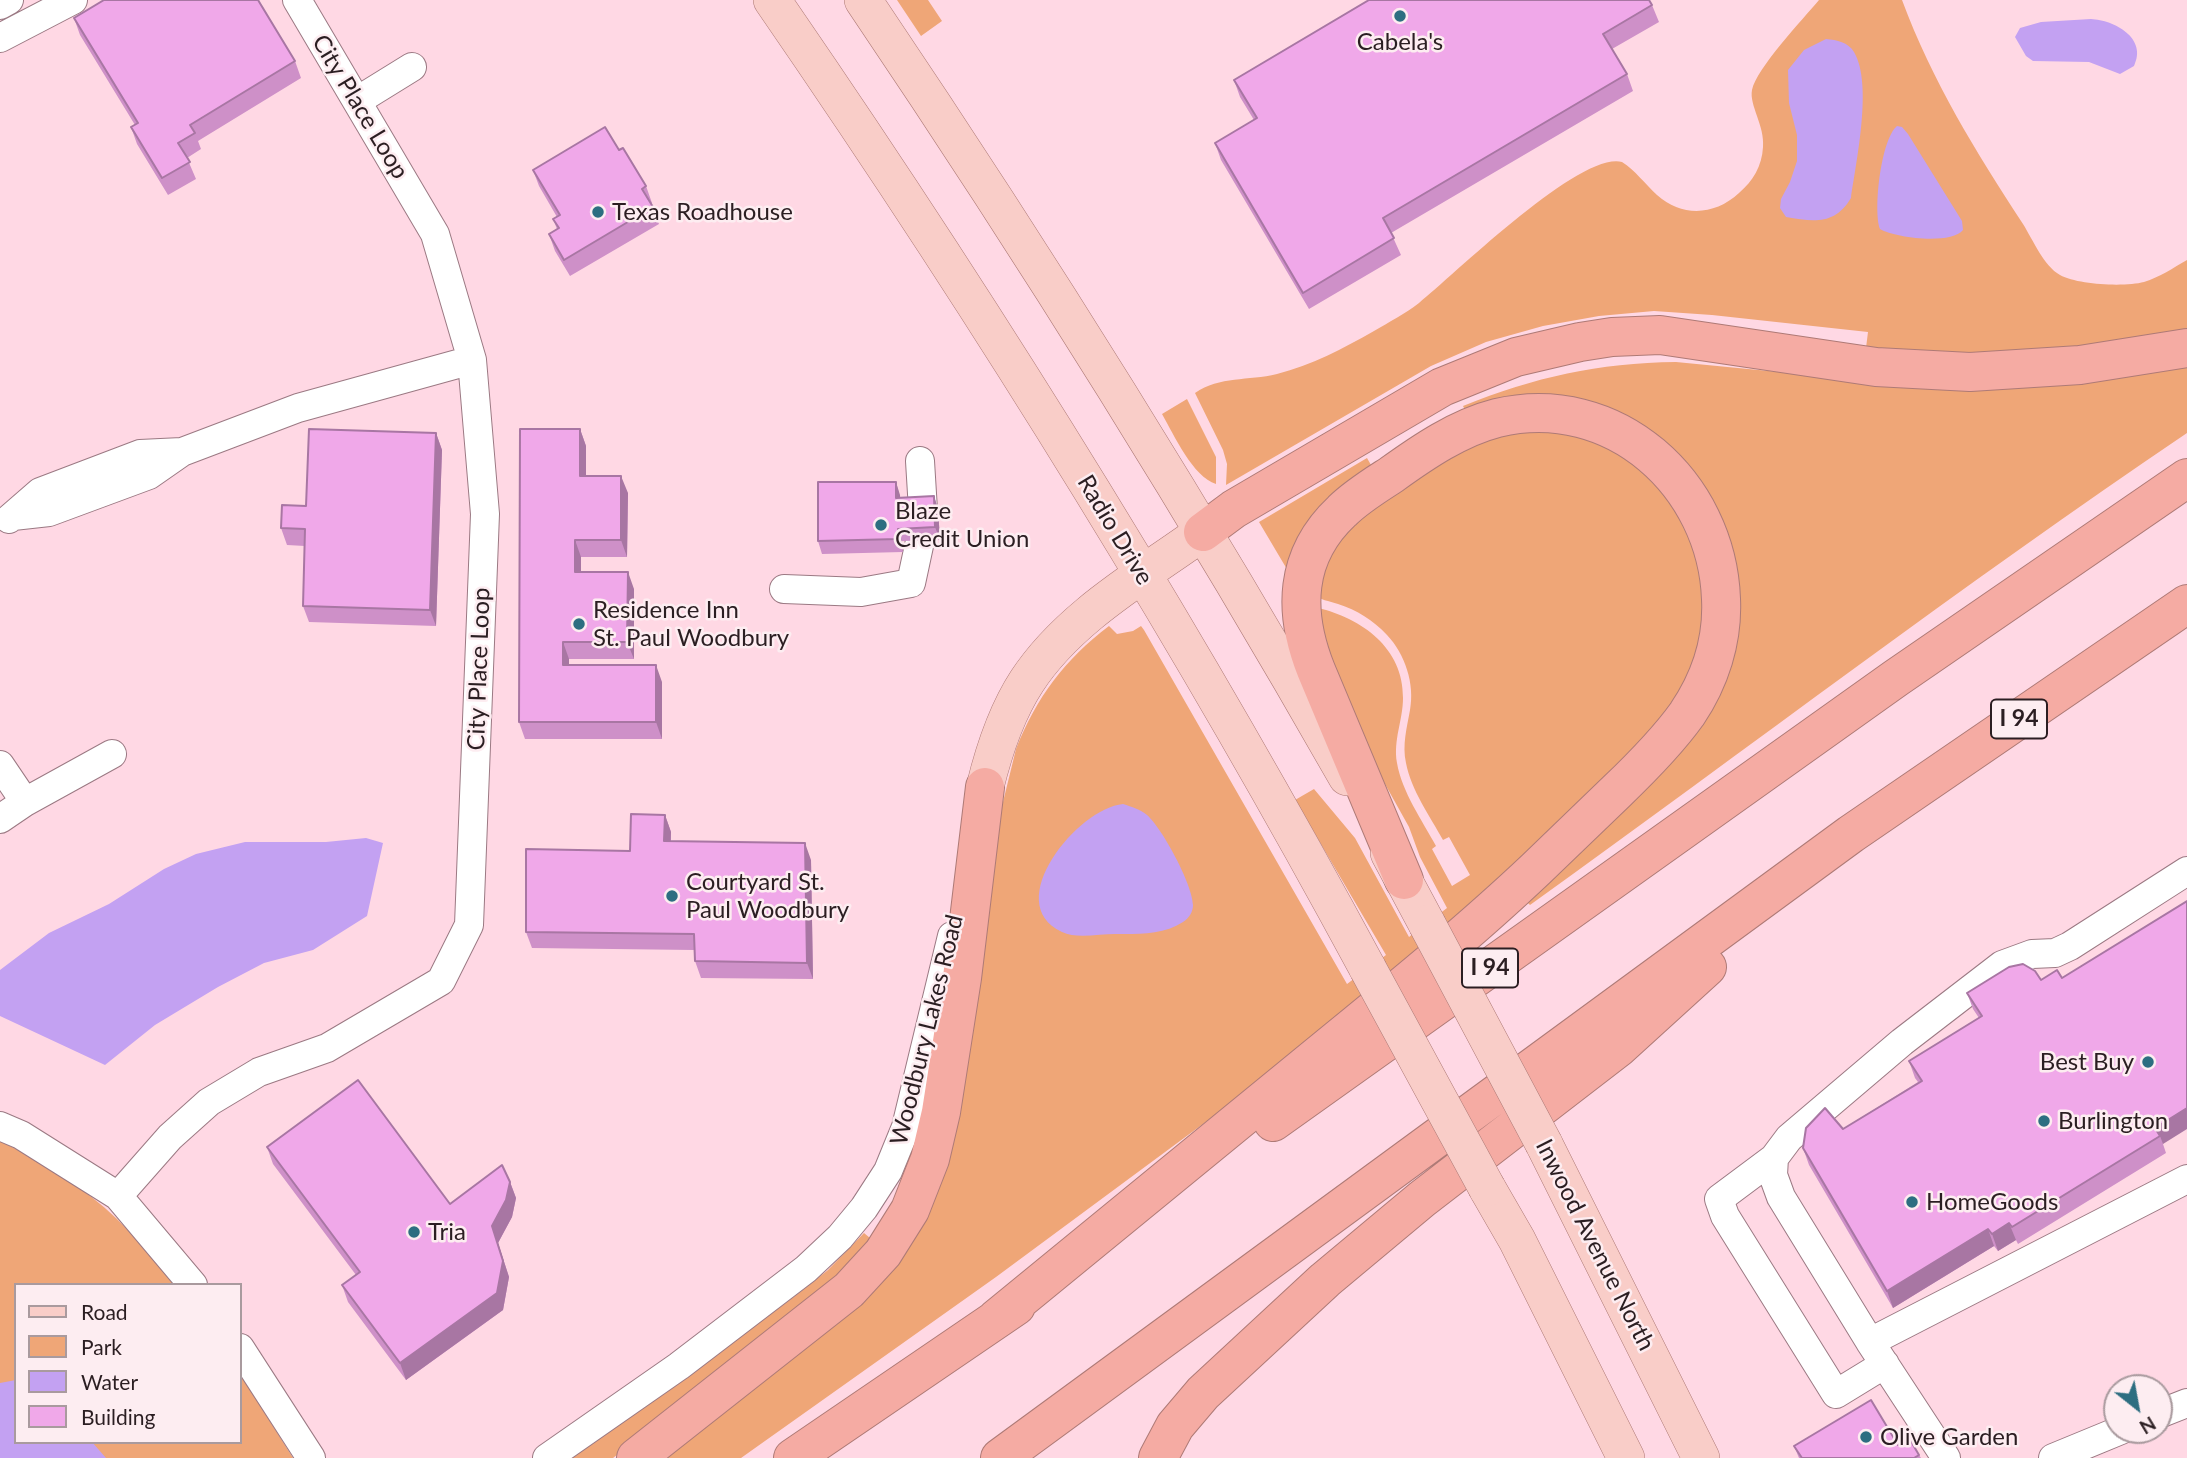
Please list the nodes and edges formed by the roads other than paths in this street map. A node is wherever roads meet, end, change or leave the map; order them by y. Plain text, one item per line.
1 (9, 0) edge
2 (73, 0) edge
3 (297, 0) edge
4 (772, 0) edge
5 (863, 0) edge
6 (0, 5) edge
7 (0, 38) edge
8 (412, 67) dead end
9 (356, 101) junction
10 (2187, 348) edge
11 (472, 360) junction
12 (920, 461) dead end
13 (2187, 478) edge
14 (923, 510) edge
15 (7, 520) edge
16 (1203, 531) junction
17 (919, 541) edge
18 (1142, 576) junction
19 (784, 590) dead end
20 (2187, 604) edge
21 (112, 754) dead end
22 (0, 765) edge
23 (985, 787) junction
24 (25, 802) junction
25 (0, 819) edge
26 (1851, 834) junction
27 (2187, 871) edge
28 (1404, 880) junction
29 (0, 1126) edge
30 (1774, 1157) junction
31 (2187, 1179) edge
32 (118, 1196) junction
33 (191, 1283) edge
34 (996, 1320) junction
35 (242, 1351) edge
36 (1877, 1353) junction
37 (2103, 1438) edge
38 (2068, 1455) edge
39 (311, 1458) edge
40 (547, 1458) edge
41 (636, 1458) edge
42 (793, 1458) edge
43 (1000, 1458) edge
44 (1158, 1458) edge
45 (1626, 1458) edge
46 (1702, 1458) edge
47 (1946, 1458) edge

1 - 6 street
2 - 7 street
3 - 9 street, City Place Loop
4 - 18 main road, Radio Drive
5 - 16 main road
8 - 9 street
9 - 11 street, City Place Loop
10 - 16 highway
11 - 15 street
11 - 32 street, City Place Loop
12 - 14 street
13 - 34 highway, I 94
16 - 18 main road, Woodbury Lakes Road
16 - 28 main road
17 - 19 street
18 - 23 main road, Woodbury Lakes Road
18 - 45 main road, Radio Drive, bridge
20 - 26 highway, I 94
21 - 24 street
22 - 24 street
23 - 40 street, Woodbury Lakes Road
23 - 41 highway
24 - 25 street
26 - 43 highway, I 94
26 - 44 highway
27 - 30 street
28 - 34 highway
28 - 46 main road, Inwood Avenue North, bridge
29 - 32 street
30 - 36 street
30 - 36 street
31 - 36 street
32 - 33 street
34 - 42 highway, I 94
35 - 39 street
36 - 47 street
37 - 38 street

